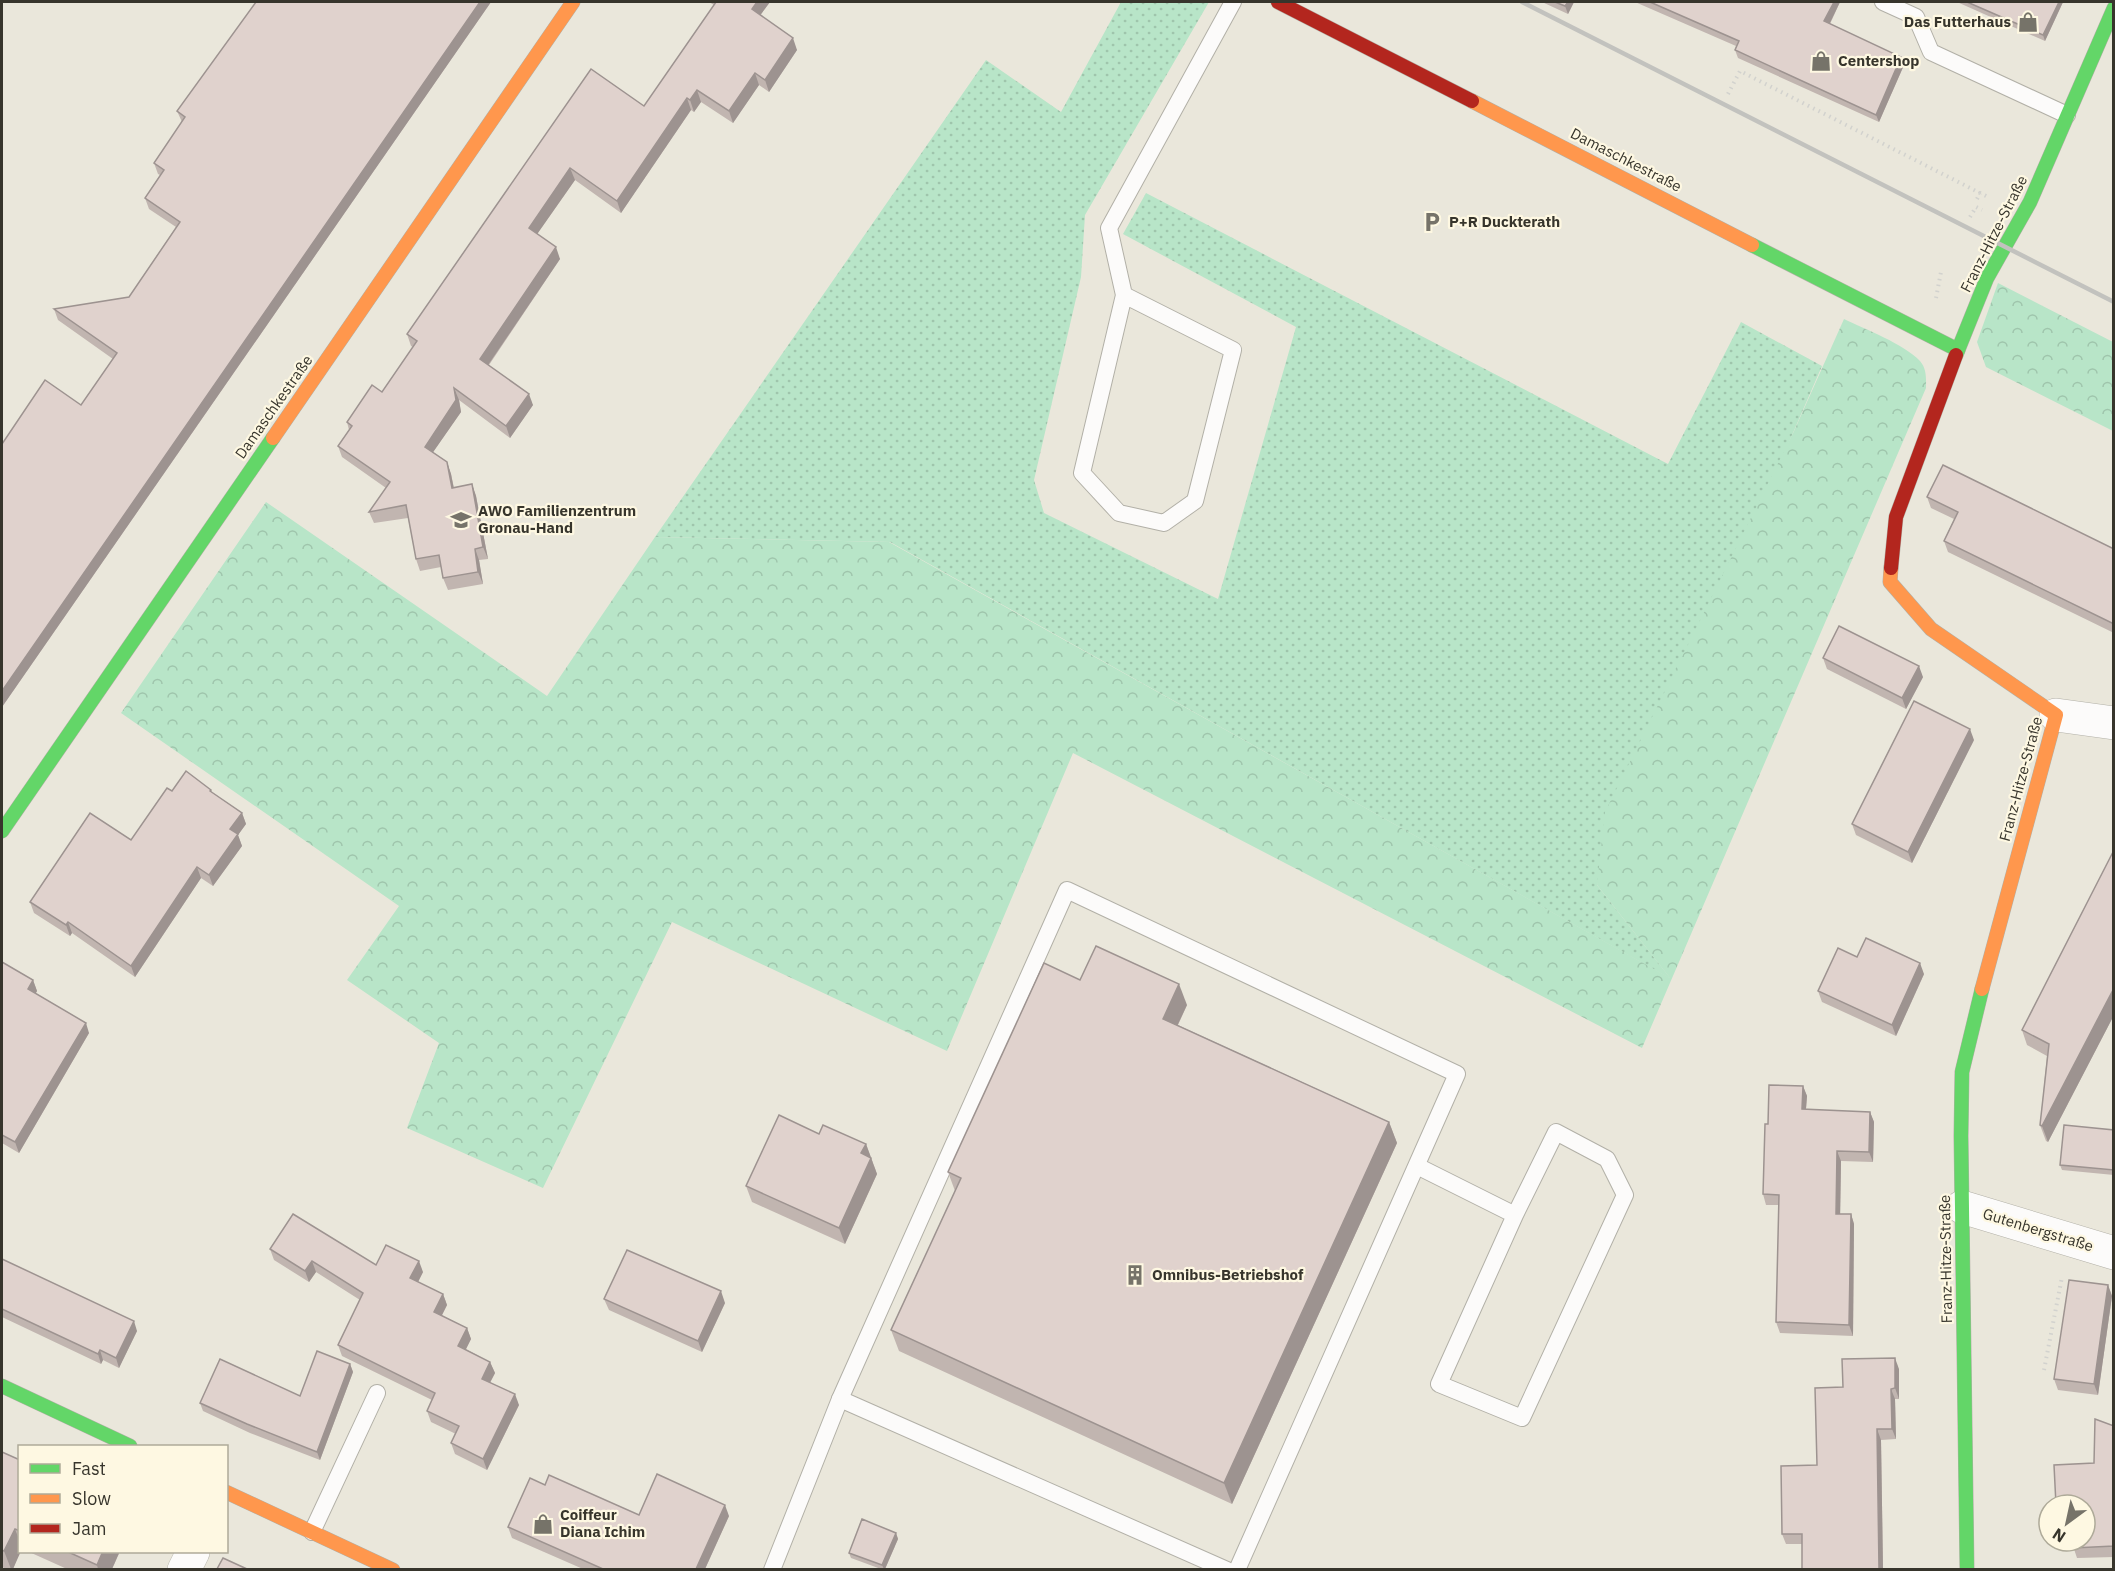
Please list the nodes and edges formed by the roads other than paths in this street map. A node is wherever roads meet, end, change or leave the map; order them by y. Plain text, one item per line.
1 (573, 2) edge
2 (1233, 2) edge
3 (1278, 2) edge
4 (1883, 2) edge
5 (2114, 8) edge
6 (2067, 115) junction
7 (1124, 295) junction
8 (1958, 350) junction
9 (2056, 715) junction
10 (2114, 723) edge
11 (2, 831) edge
12 (1417, 1166) junction
13 (1962, 1207) junction
14 (1515, 1215) junction
15 (2114, 1253) edge
16 (2, 1386) edge
17 (377, 1393) dead end
18 (840, 1400) junction
19 (128, 1445) edge
20 (228, 1493) edge
21 (312, 1532) junction
22 (191, 1553) edge
23 (184, 1569) edge
24 (393, 1569) edge
25 (772, 1569) edge
26 (1227, 1569) edge
27 (1237, 1569) edge
28 (1967, 1569) edge

1 - 11 street, Damaschkestraße
2 - 7 lane
3 - 8 street, Damaschkestraße
4 - 6 lane
5 - 6 street, Franz-Hitze-Straße
6 - 8 street, Franz-Hitze-Straße
7 - 7 lane
8 - 9 street, Franz-Hitze-Straße
9 - 10 street
9 - 13 street, Franz-Hitze-Straße
12 - 14 lane
12 - 18 lane
12 - 27 lane
13 - 15 street, Gutenbergstraße
13 - 28 street, Franz-Hitze-Straße
14 - 14 lane
16 - 19 street
17 - 21 lane
18 - 25 lane
18 - 26 lane
20 - 21 street
21 - 24 street
22 - 23 street

